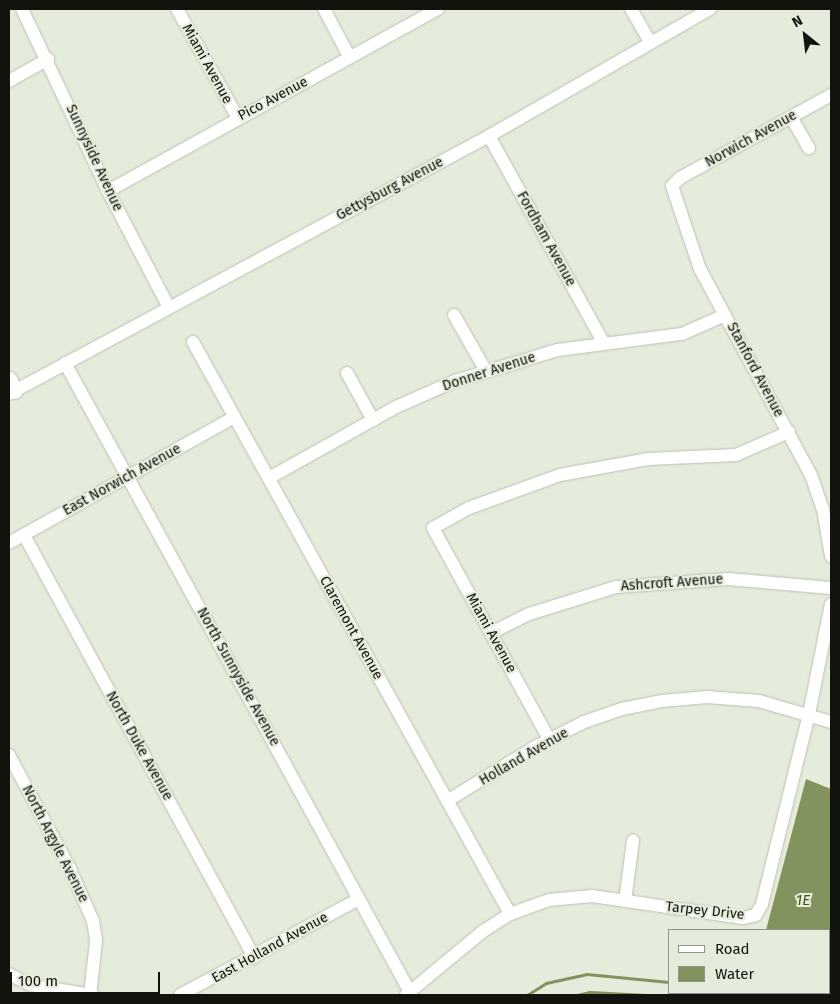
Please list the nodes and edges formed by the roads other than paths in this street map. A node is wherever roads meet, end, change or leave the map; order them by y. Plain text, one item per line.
1 (22, 9) edge
2 (177, 9) edge
3 (324, 9) edge
4 (438, 9) edge
5 (631, 9) edge
6 (710, 9) edge
7 (650, 42) junction
8 (350, 58) junction
9 (48, 59) junction
10 (9, 81) edge
11 (831, 95) edge
12 (791, 117) junction
13 (238, 118) junction
14 (489, 136) junction
15 (808, 148) dead end
16 (672, 186) joint
17 (108, 190) junction
18 (168, 306) junction
19 (454, 315) dead end
20 (725, 315) junction
21 (193, 342) dead end
22 (603, 342) junction
23 (66, 363) junction
24 (486, 370) junction
25 (347, 373) dead end
26 (11, 388) edge
27 (234, 416) junction
28 (373, 420) junction
29 (789, 432) junction
30 (129, 476) junction
31 (269, 478) junction
32 (24, 535) junction
33 (9, 543) edge
34 (831, 556) edge
35 (831, 588) edge
36 (831, 604) edge
37 (491, 633) junction
38 (809, 714) junction
39 (831, 722) edge
40 (549, 739) junction
41 (9, 754) edge
42 (447, 801) junction
43 (633, 841) dead end
44 (358, 899) junction
45 (625, 901) junction
46 (510, 914) junction
47 (254, 956) junction
48 (9, 974) edge
49 (408, 994) edge
50 (91, 995) edge
51 (180, 995) edge

1 - 9 street, Sunnyside Avenue
2 - 13 street, Miami Avenue
3 - 8 street
4 - 8 street, Pico Avenue
5 - 7 street
6 - 7 street, Gettysburg Avenue
7 - 14 street, Gettysburg Avenue
8 - 13 street, Pico Avenue
9 - 10 street
9 - 17 street, Sunnyside Avenue
11 - 12 street, Norwich Avenue
12 - 15 street
12 - 16 street, Norwich Avenue
13 - 17 street, Pico Avenue
14 - 18 street, Gettysburg Avenue
14 - 22 street, Fordham Avenue
16 - 20 street, Stanford Avenue
17 - 18 street, Sunnyside Avenue
18 - 23 street, Gettysburg Avenue
19 - 24 street
20 - 22 street, Donner Avenue
20 - 29 street, Stanford Avenue
21 - 27 street, Claremont Avenue
22 - 24 street, Donner Avenue
23 - 26 street, Gettysburg Avenue
23 - 30 street, North Sunnyside Avenue
24 - 28 street, Donner Avenue
25 - 28 street
27 - 30 street, East Norwich Avenue
27 - 31 street, Claremont Avenue
28 - 31 street, Donner Avenue
29 - 34 street, Stanford Avenue
29 - 37 street, Miami Avenue
30 - 32 street, East Norwich Avenue
30 - 44 street, North Sunnyside Avenue
31 - 42 street, Claremont Avenue
32 - 33 street, East Norwich Avenue
32 - 47 street, North Duke Avenue
35 - 37 street, Ashcroft Avenue
36 - 38 street
37 - 40 street, Miami Avenue
38 - 39 street
38 - 40 street, Holland Avenue
38 - 45 street, Tarpey Drive
40 - 42 street, Holland Avenue
41 - 50 street, North Argyle Avenue
42 - 46 street, Claremont Avenue
43 - 45 street
44 - 47 street, East Holland Avenue
44 - 49 street, North Sunnyside Avenue
45 - 46 street, Tarpey Drive
46 - 49 street, Tarpey Drive
47 - 51 street, East Holland Avenue
48 - 50 street

